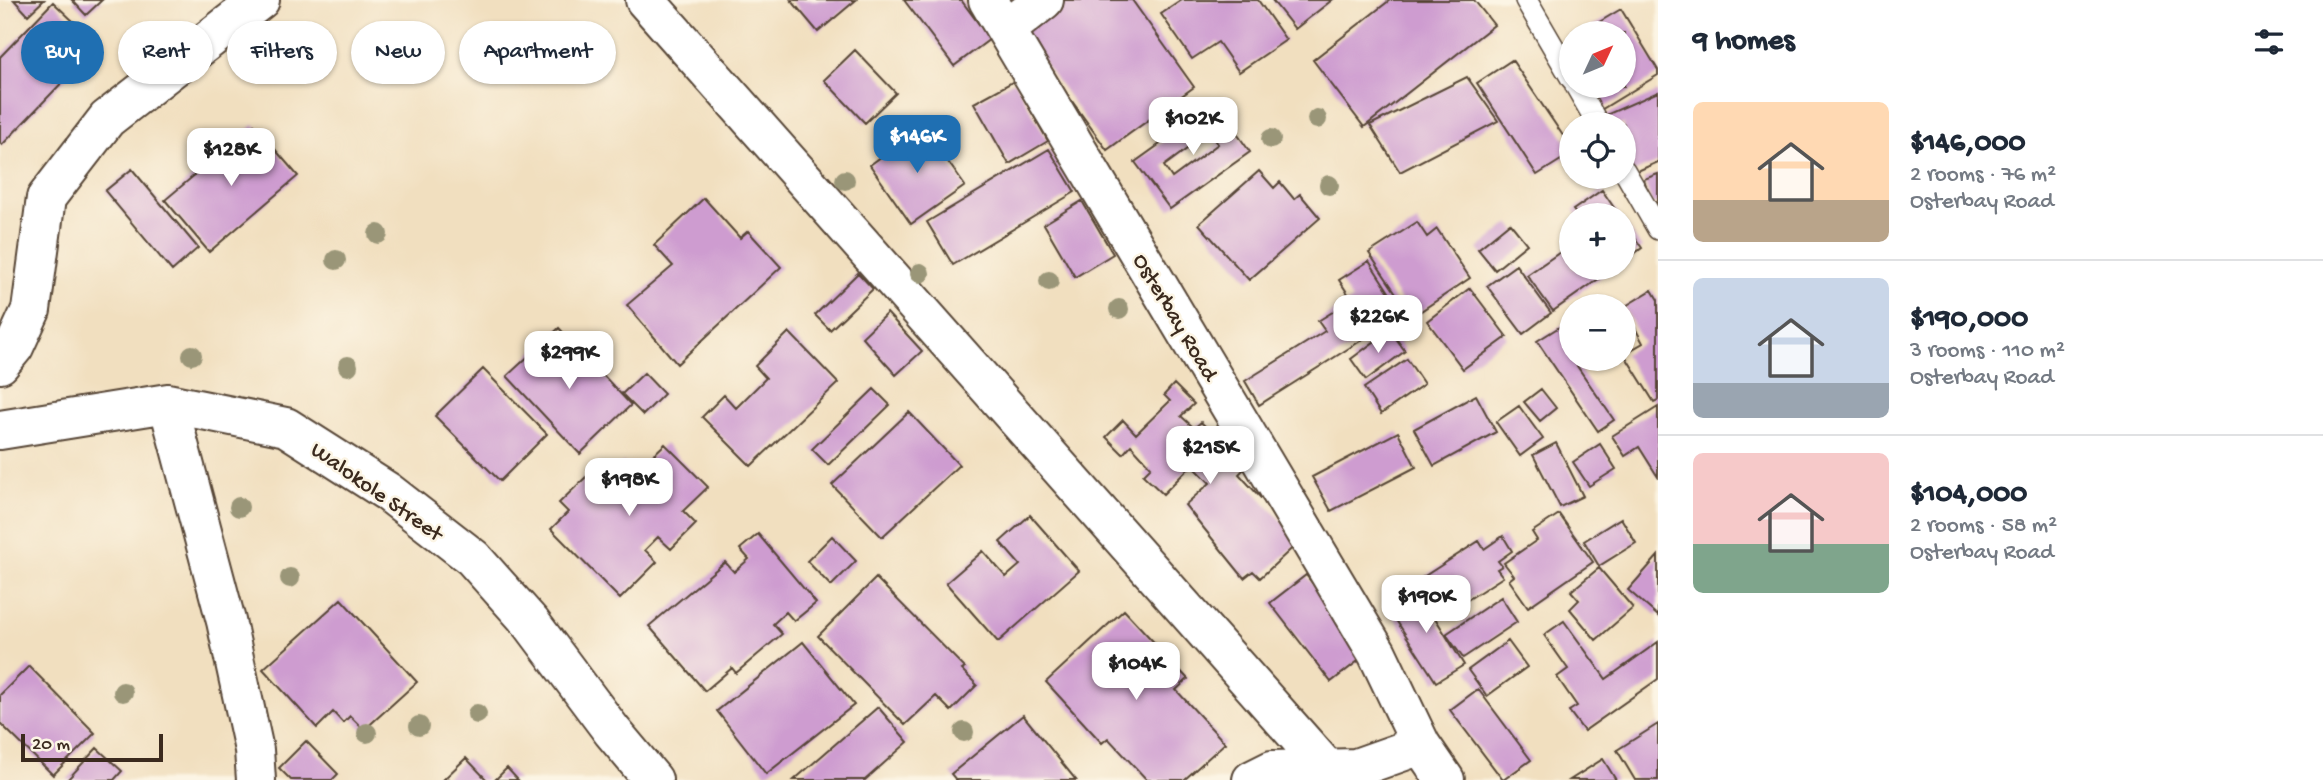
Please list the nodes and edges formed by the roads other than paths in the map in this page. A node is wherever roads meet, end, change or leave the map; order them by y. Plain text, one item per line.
1 (260, 0) edge
2 (645, 0) edge
3 (1044, 0) edge
4 (1526, 0) edge
5 (997, 15) edge
6 (1559, 57) edge
7 (1635, 189) edge
8 (1658, 229) edge
9 (0, 364) edge
10 (168, 402) junction
11 (0, 430) edge
12 (1421, 745) junction
13 (1327, 769) junction
14 (257, 780) edge
15 (653, 780) edge
16 (1252, 780) edge
17 (1445, 780) edge

1 - 9 street
2 - 13 street
3 - 5 street
4 - 6 lane
5 - 12 street, Osterbay Road
7 - 8 lane
10 - 11 street, Walokole Street
10 - 14 street
10 - 15 street, Walokole Street
12 - 13 street
12 - 17 street, Osterbay Road
13 - 16 street

